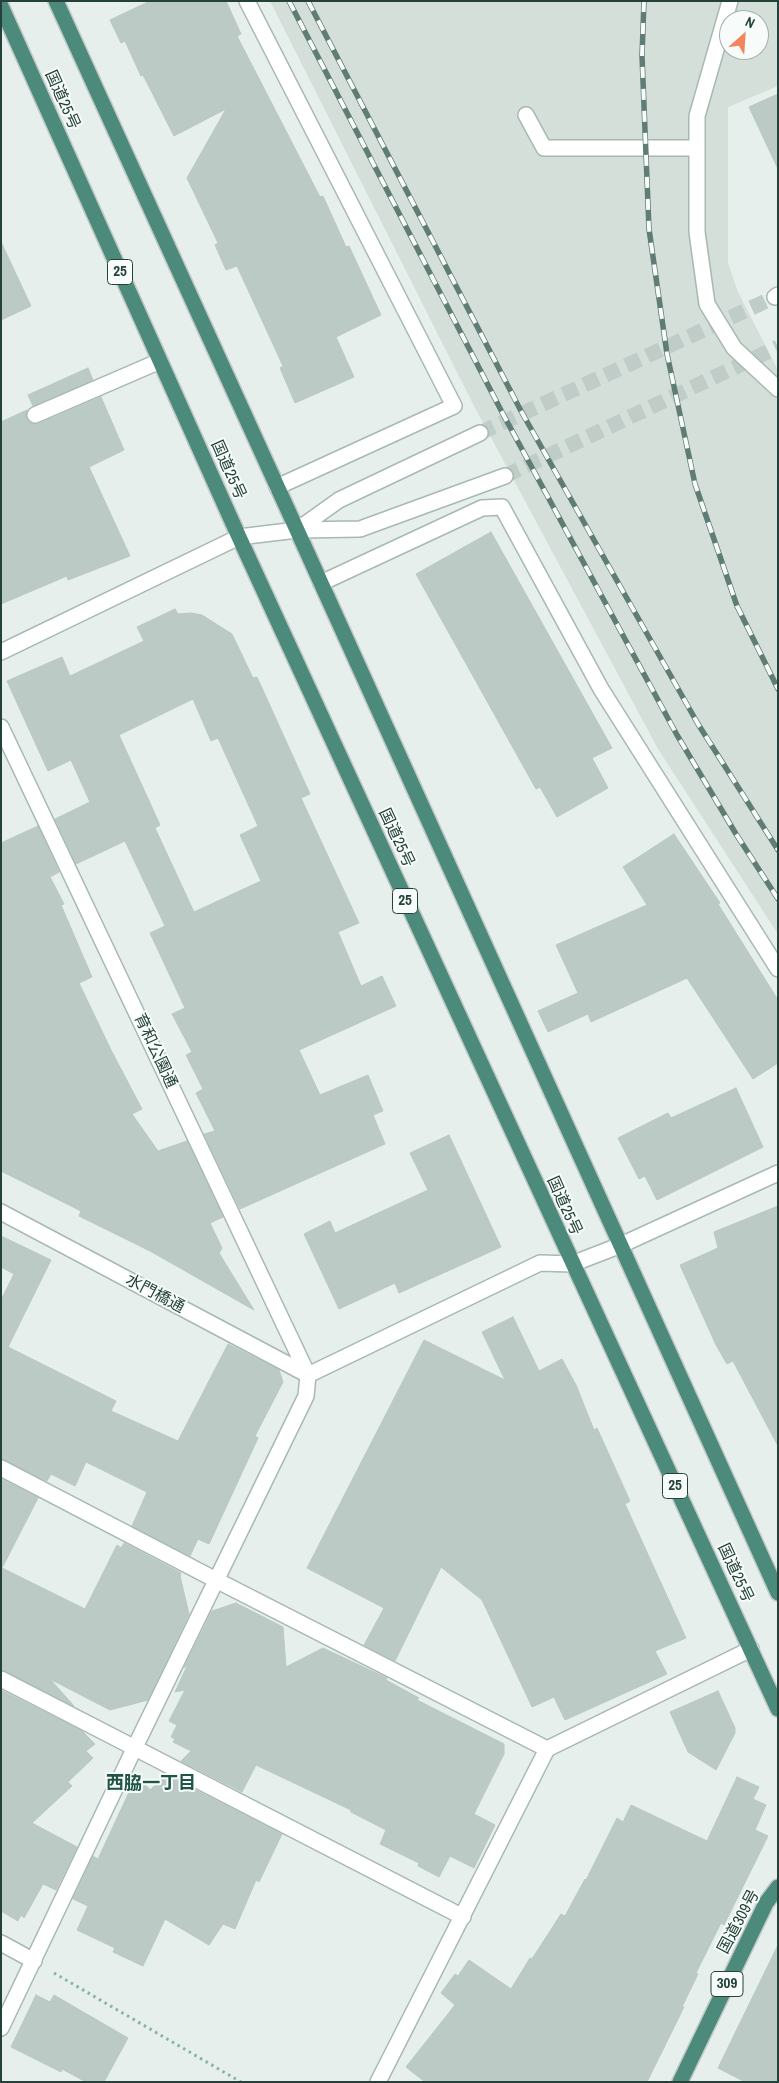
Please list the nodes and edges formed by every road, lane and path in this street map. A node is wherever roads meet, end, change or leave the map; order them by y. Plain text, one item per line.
1 (56, 1) edge
2 (247, 1) edge
3 (730, 1) edge
4 (1, 6) edge
5 (526, 115) dead end
6 (697, 148) junction
7 (160, 361) junction
8 (778, 389) edge
9 (35, 415) dead end
10 (480, 433) tunnel mouth
11 (505, 476) tunnel mouth
12 (277, 487) junction
13 (297, 530) junction
14 (238, 537) junction
15 (321, 583) junction
16 (1, 652) edge
17 (1, 727) edge
18 (778, 969) edge
19 (778, 1173) edge
20 (1, 1212) edge
21 (621, 1245) junction
22 (572, 1264) junction
23 (308, 1375) junction
24 (1, 1468) edge
25 (216, 1580) junction
26 (778, 1593) edge
27 (751, 1649) junction
28 (1, 1679) edge
29 (778, 1709) edge
30 (135, 1747) junction
31 (548, 1749) junction
32 (778, 1887) edge
33 (462, 1917) junction
34 (1, 1943) edge
35 (34, 1961) junction
36 (1, 2028) edge
37 (241, 2082) edge
38 (378, 2082) edge
39 (680, 2082) edge

1 - 12 highway, 国道25号
2 - 12 street
3 - 6 street
4 - 7 highway, 国道25号 / 25
5 - 6 street
6 - 8 street
7 - 9 street
7 - 14 highway, 国道25号 / 25
10 - 13 street
11 - 13 street
12 - 13 highway, 国道25号
13 - 14 street
13 - 15 highway, 国道25号
14 - 16 street
14 - 22 highway, 国道25号 / 25
15 - 18 street
15 - 21 highway, 国道25号
17 - 23 street, 育和公園通
19 - 21 street
20 - 23 street, 水門橋通
21 - 22 street
21 - 26 highway, 国道25号
22 - 23 street
22 - 27 highway, 国道25号 / 25
23 - 25 street
24 - 25 street
25 - 30 street
25 - 31 street
27 - 29 highway, 国道25号 / 25
27 - 31 street
28 - 30 street
30 - 33 street
30 - 35 street
31 - 33 street
32 - 39 highway, 国道309号 / 309
33 - 38 street
34 - 35 street
35 - 36 street
35 - 37 path

